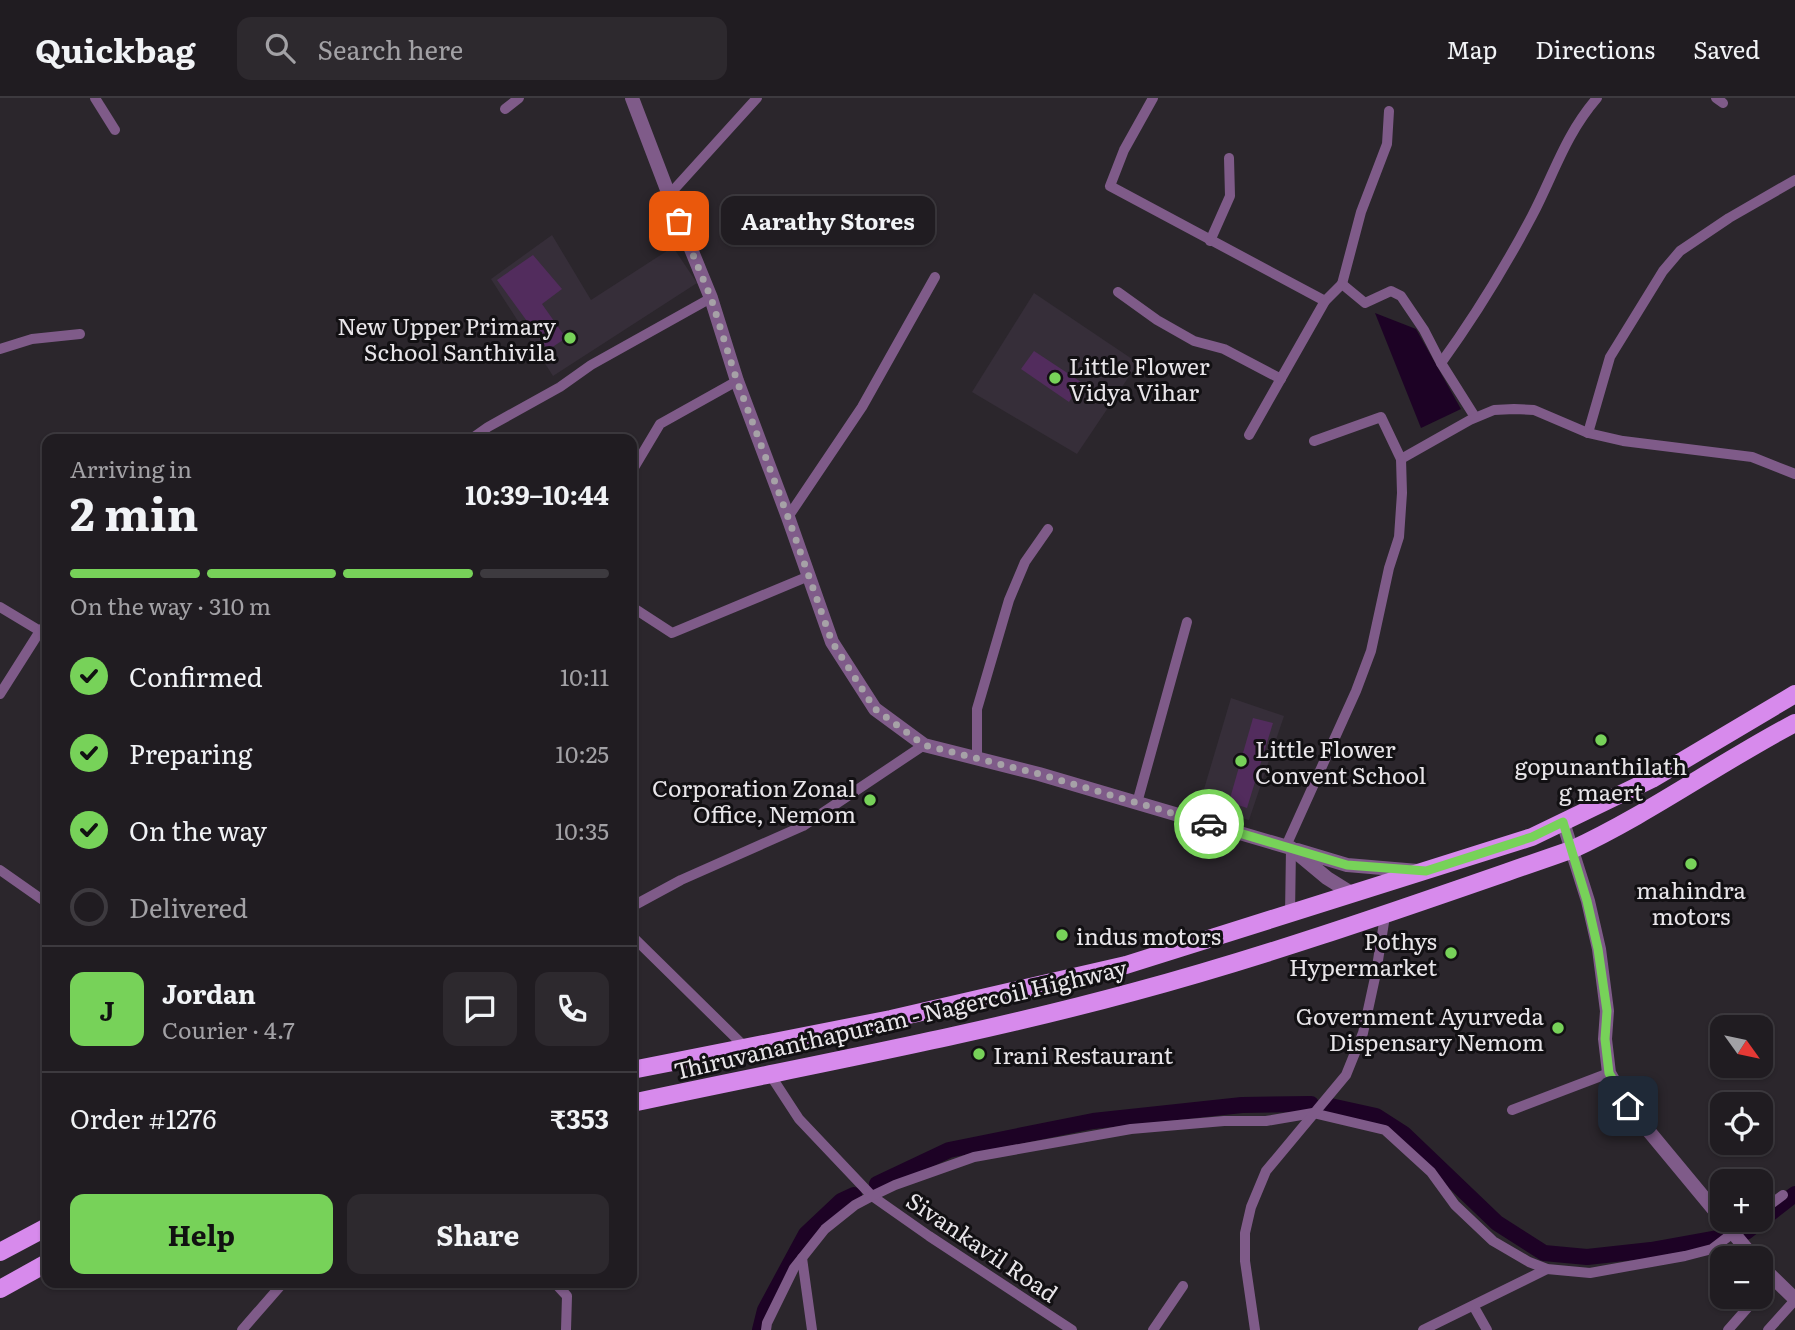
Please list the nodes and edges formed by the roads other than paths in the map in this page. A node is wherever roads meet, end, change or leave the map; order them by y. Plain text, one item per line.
1 (95, 98) edge
2 (519, 98) edge
3 (632, 98) edge
4 (757, 98) edge
5 (1153, 98) edge
6 (1597, 98) edge
7 (505, 109) dead end
8 (1389, 111) dead end
9 (115, 130) dead end
10 (1229, 158) dead end
11 (1795, 180) edge
12 (668, 195) junction
13 (1210, 241) junction
14 (935, 277) dead end
15 (1342, 284) junction
16 (1118, 292) dead end
17 (711, 298) junction
18 (1325, 301) junction
19 (80, 334) dead end
20 (0, 349) edge
21 (1441, 363) junction
22 (1281, 379) junction
23 (737, 381) junction
24 (1475, 417) junction
25 (1588, 433) junction
26 (478, 434) edge
27 (1249, 435) dead end
28 (1314, 441) dead end
29 (1401, 459) junction
30 (637, 463) edge
31 (1795, 474) edge
32 (788, 517) junction
33 (1048, 529) dead end
34 (809, 576) junction
35 (0, 607) edge
36 (637, 610) edge
37 (1187, 622) dead end
38 (42, 626) edge
39 (42, 630) edge
40 (0, 694) edge
41 (1795, 694) edge
42 (1795, 723) edge
43 (924, 745) junction
44 (978, 758) junction
45 (1137, 803) junction
46 (1563, 822) junction
47 (1289, 847) junction
48 (1571, 850) junction
49 (0, 870) edge
50 (1426, 871) junction
51 (1351, 892) junction
52 (42, 899) edge
53 (637, 904) edge
54 (1290, 914) junction
55 (1385, 916) junction
56 (1363, 923) junction
57 (637, 941) edge
58 (746, 1048) junction
59 (637, 1069) edge
60 (769, 1073) junction
61 (1609, 1073) junction
62 (637, 1102) edge
63 (1512, 1110) dead end
64 (1313, 1113) junction
65 (1783, 1195) dead end
66 (872, 1196) junction
67 (1773, 1202) edge
68 (42, 1230) edge
69 (1732, 1233) junction
70 (1743, 1246) edge
71 (0, 1252) edge
72 (802, 1258) junction
73 (42, 1266) edge
74 (1547, 1269) junction
75 (1773, 1279) edge
76 (1183, 1286) dead end
77 (279, 1288) edge
78 (560, 1288) edge
79 (0, 1289) edge
80 (1795, 1300) edge
81 (1474, 1307) junction
82 (1746, 1309) edge
83 (242, 1330) edge
84 (566, 1330) edge
85 (766, 1330) edge
86 (812, 1330) edge
87 (1072, 1330) edge
88 (1153, 1330) edge
89 (1255, 1330) edge
90 (1423, 1330) edge
91 (1487, 1330) edge
92 (1728, 1330) edge
93 (1768, 1330) edge

1 - 9 street
2 - 7 street
3 - 12 street
4 - 12 street
5 - 13 street
6 - 21 street
8 - 15 street
10 - 13 street
11 - 25 street
12 - 17 street
13 - 18 street
14 - 32 street
15 - 18 street
15 - 21 street
16 - 22 street
17 - 23 street
17 - 26 street
18 - 22 street
19 - 20 street
21 - 24 street
22 - 27 street
23 - 30 street
23 - 32 street
24 - 25 street
24 - 29 street
25 - 31 street
28 - 29 street
29 - 47 street
32 - 34 street
33 - 44 street
34 - 36 street
34 - 43 street
35 - 38 street
37 - 45 street
39 - 40 street
41 - 46 main road, Thiruvananthapuram - Nagercoil Highway
42 - 48 main road, Thiruvananthapuram - Nagercoil Highway
43 - 44 street
43 - 53 street
44 - 45 street
45 - 47 street
46 - 48 street
46 - 50 main road, Thiruvananthapuram - Nagercoil Highway
47 - 50 street
47 - 51 street
47 - 54 street
48 - 55 main road, Thiruvananthapuram - Nagercoil Highway
48 - 61 street
49 - 52 street
50 - 51 main road, Thiruvananthapuram - Nagercoil Highway
51 - 54 main road, Thiruvananthapuram - Nagercoil Highway
51 - 56 main road
54 - 58 main road, Thiruvananthapuram - Nagercoil Highway
55 - 56 main road, Thiruvananthapuram - Nagercoil Highway
55 - 64 street
56 - 60 main road, Thiruvananthapuram - Nagercoil Highway
57 - 58 street
58 - 59 main road, Thiruvananthapuram - Nagercoil Highway
60 - 62 main road, Thiruvananthapuram - Nagercoil Highway
60 - 66 street, Sivankavil Road
61 - 63 street
61 - 69 street
64 - 66 street
64 - 74 street
64 - 89 street
65 - 67 street
66 - 72 street
66 - 87 street, Sivankavil Road
68 - 71 main road
69 - 70 street
69 - 74 street
72 - 85 street
72 - 86 street
73 - 79 main road
74 - 81 street
75 - 80 street
76 - 88 street
77 - 83 street
78 - 84 street
80 - 93 street
81 - 90 street
81 - 91 street
82 - 92 street

